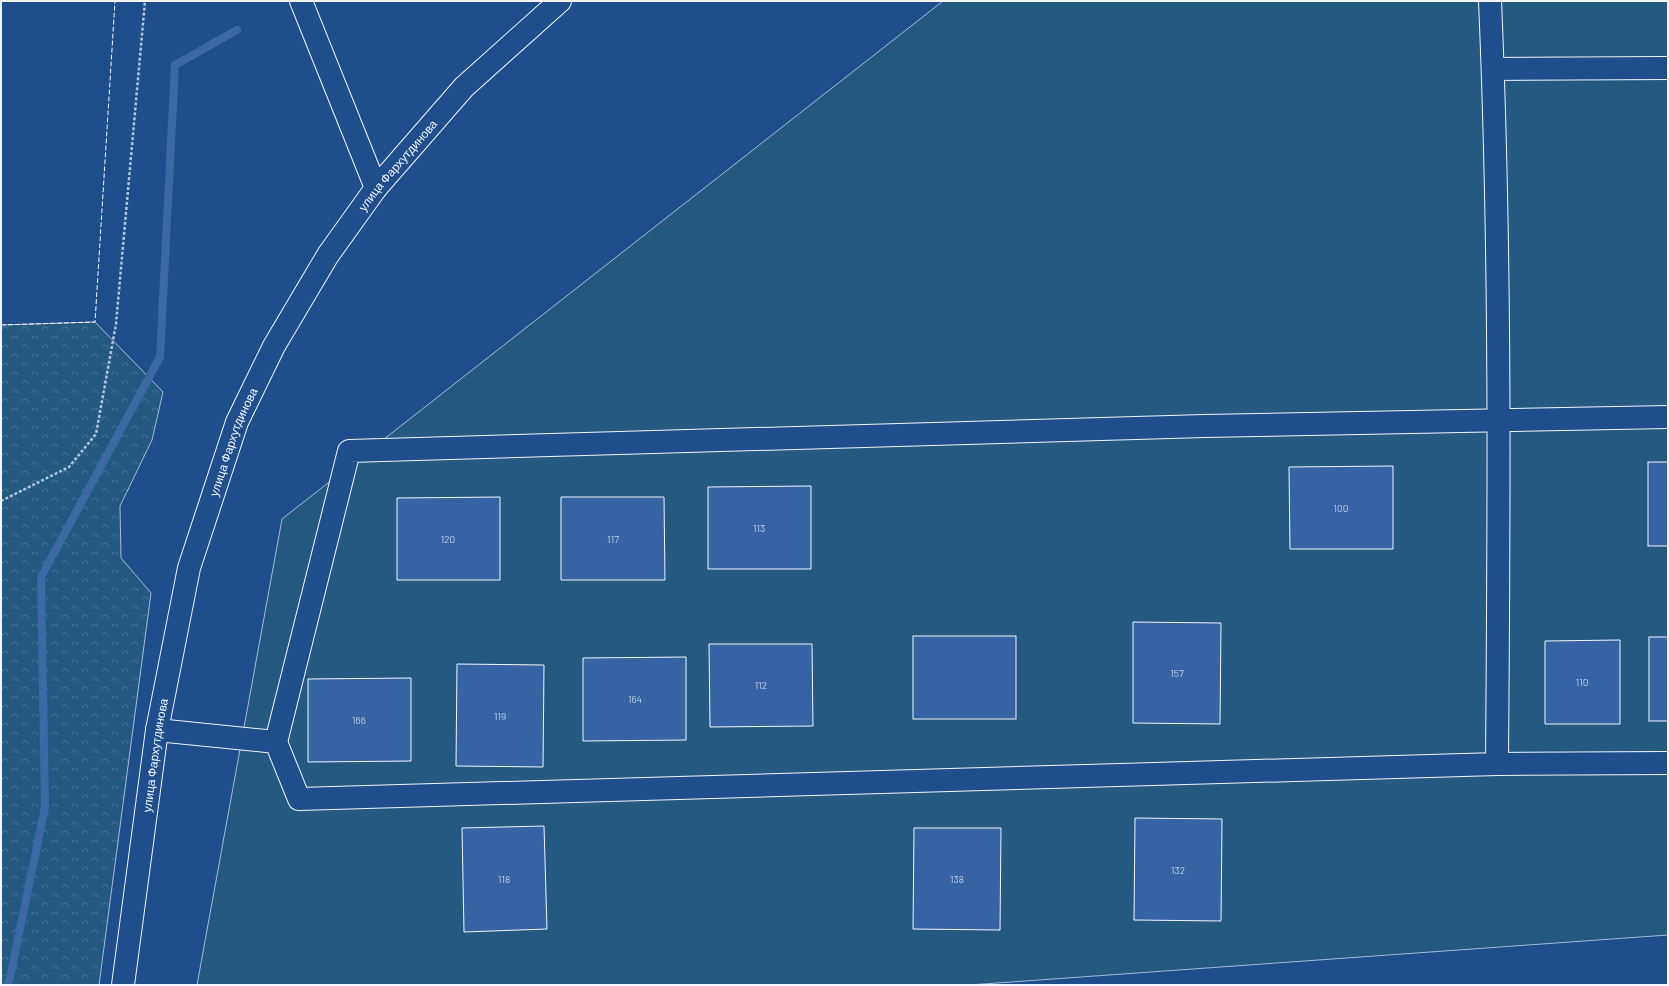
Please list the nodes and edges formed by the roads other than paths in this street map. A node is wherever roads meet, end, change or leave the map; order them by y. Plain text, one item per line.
1 (301, 1) edge
2 (560, 1) edge
3 (1490, 1) edge
4 (1668, 68) edge
5 (1493, 69) junction
6 (376, 188) junction
7 (1668, 417) edge
8 (1500, 420) junction
9 (157, 730) junction
10 (276, 742) junction
11 (1668, 763) edge
12 (1497, 764) junction
13 (123, 985) edge

1 - 6 street
2 - 6 street, улица Фархутдинова
3 - 5 street
4 - 5 street
5 - 8 street
6 - 9 street, улица Фархутдинова
7 - 8 street
8 - 10 street
8 - 12 street
9 - 10 street
9 - 13 street, улица Фархутдинова
10 - 12 street
11 - 12 street

